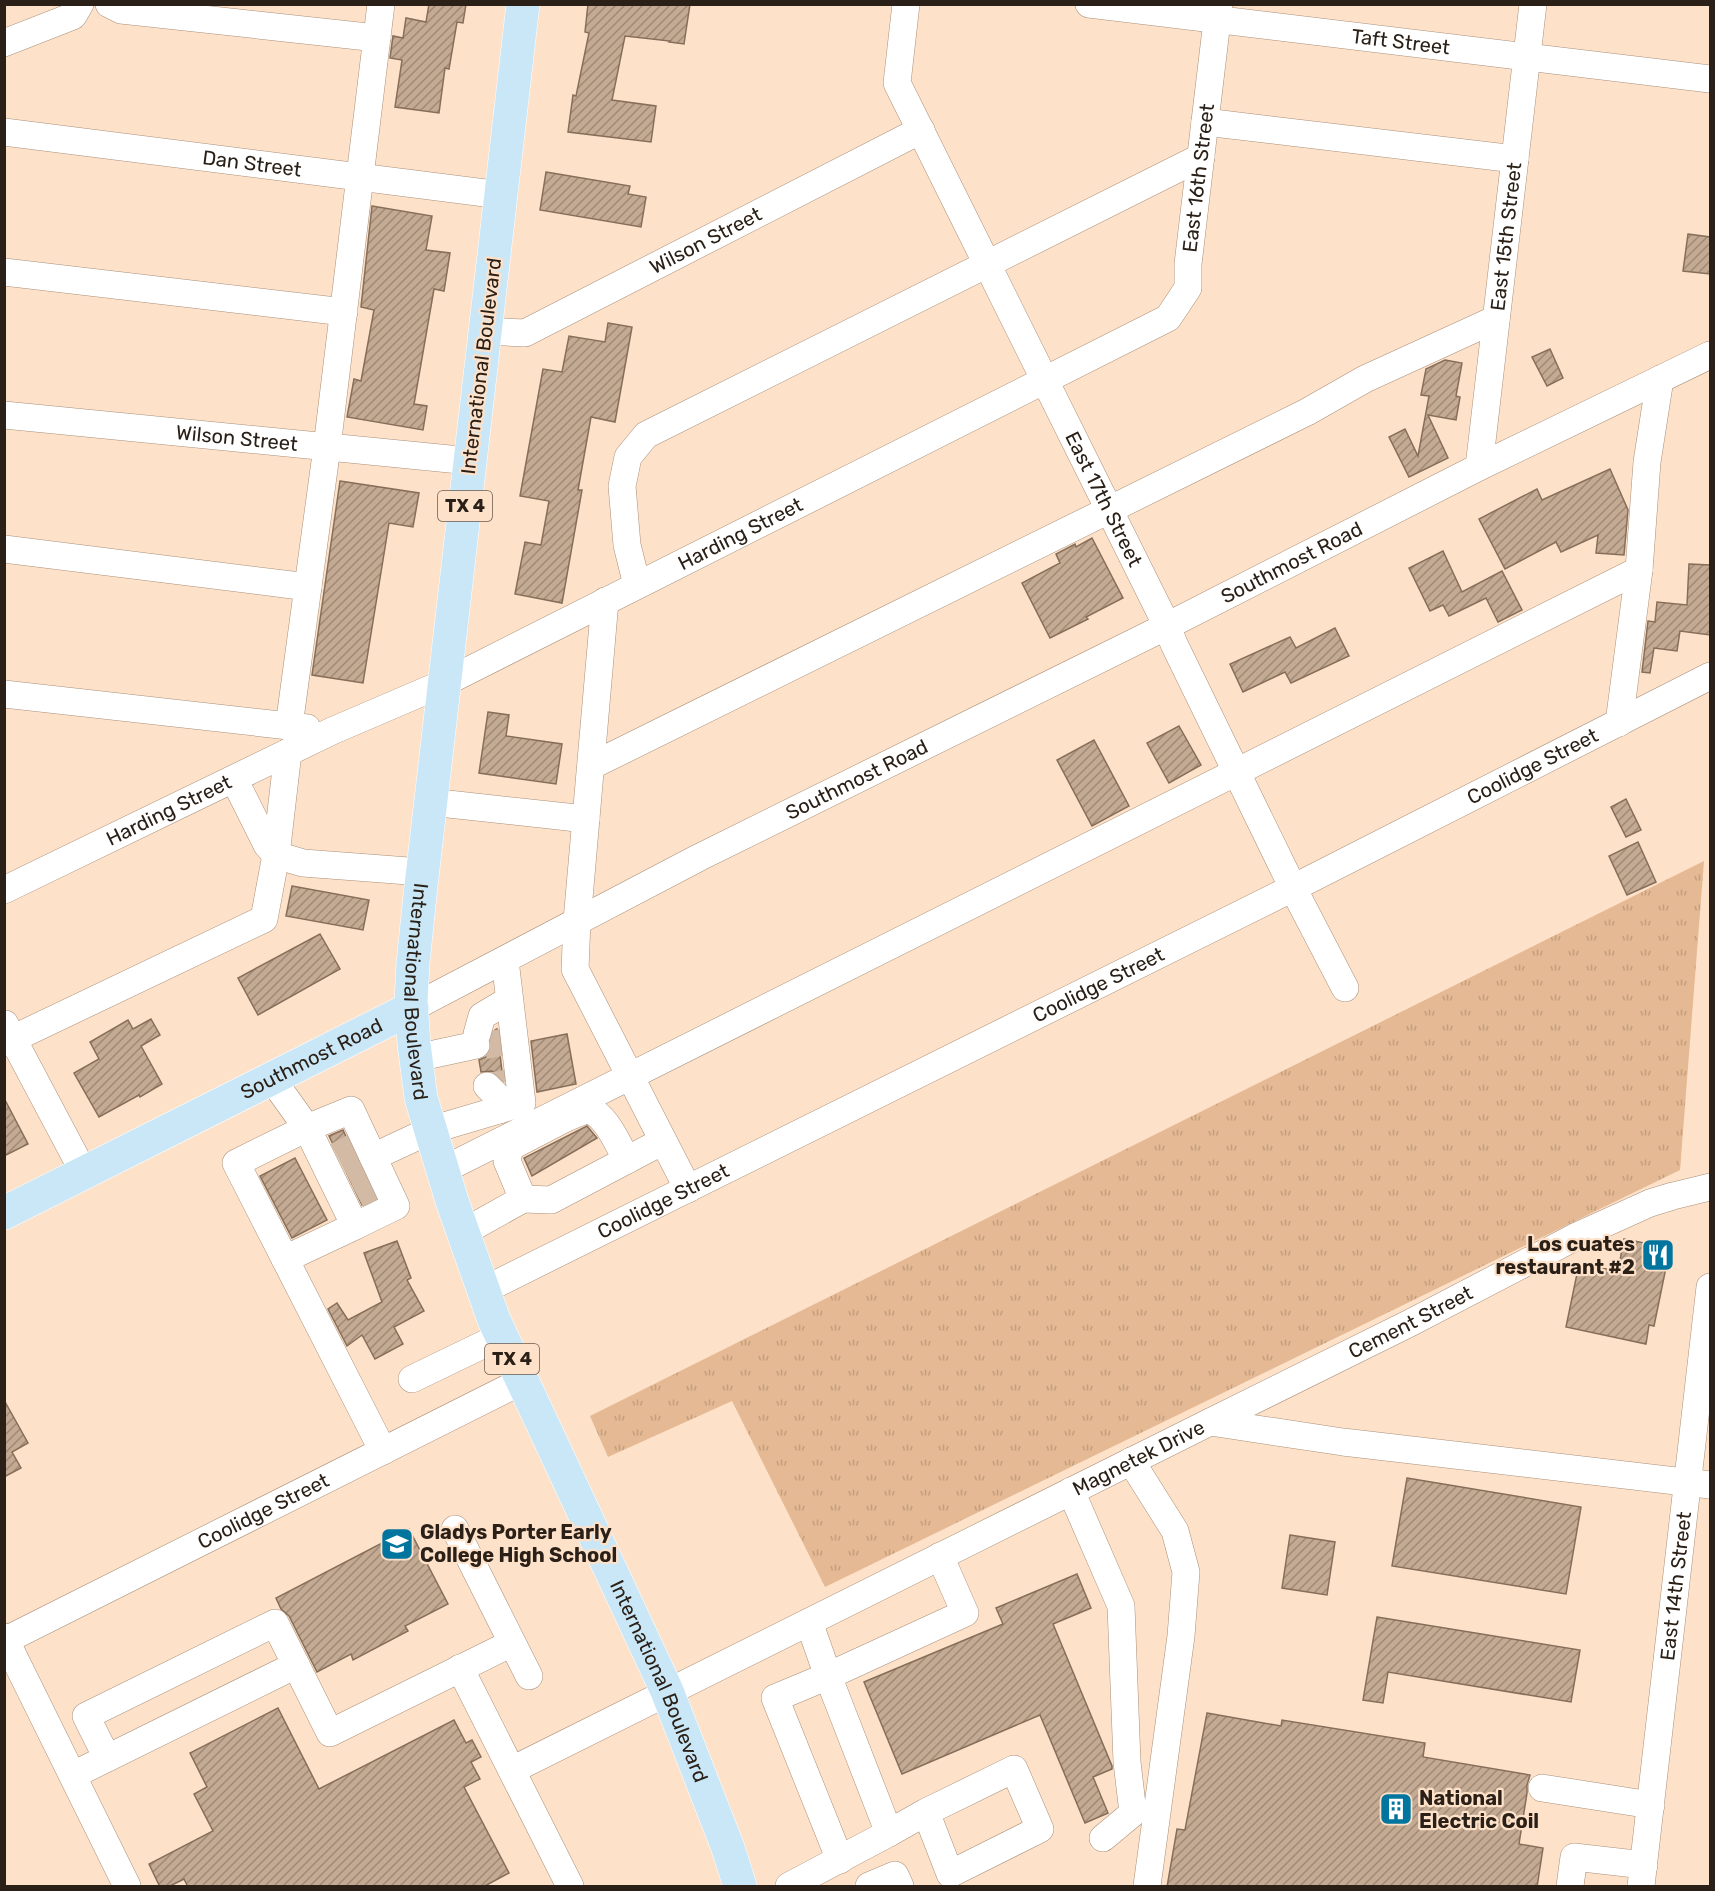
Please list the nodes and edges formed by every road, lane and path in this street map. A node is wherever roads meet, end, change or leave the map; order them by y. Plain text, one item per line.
1 (80, 4) edge
2 (109, 4) edge
3 (381, 4) edge
4 (524, 4) edge
5 (906, 4) edge
6 (1089, 4) edge
7 (1533, 4) edge
8 (1218, 12) edge
9 (377, 38) junction
10 (4, 43) edge
11 (1527, 58) junction
12 (1710, 79) edge
13 (1205, 122) junction
14 (921, 130) junction
15 (4, 132) edge
16 (1201, 157) junction
17 (1515, 159) junction
18 (360, 177) junction
19 (501, 195) junction
20 (987, 265) junction
21 (4, 272) edge
22 (344, 312) junction
23 (1496, 320) junction
24 (1144, 330) joint
25 (485, 331) junction
26 (1710, 355) edge
27 (1659, 379) junction
28 (1044, 380) junction
29 (4, 414) edge
30 (327, 447) junction
31 (470, 461) junction
32 (1479, 467) junction
33 (1109, 510) junction
34 (4, 549) edge
35 (1639, 570) junction
36 (637, 585) junction
37 (308, 587) junction
38 (605, 601) junction
39 (1167, 626) junction
40 (1710, 676) edge
41 (444, 683) junction
42 (4, 694) edge
43 (1619, 723) junction
44 (289, 739) junction
45 (591, 766) junction
46 (1236, 772) junction
47 (234, 778) junction
48 (430, 802) junction
49 (586, 819) junction
50 (276, 855) junction
51 (422, 872) junction
52 (1293, 888) junction
53 (4, 890) edge
54 (577, 921) junction
55 (505, 960) junction
56 (1345, 988) dead end
57 (509, 1000) junction
58 (412, 1008) junction
59 (7, 1035) edge
60 (416, 1058) junction
61 (629, 1075) junction
62 (272, 1079) junction
63 (307, 1128) junction
64 (431, 1130) junction
65 (663, 1141) junction
66 (510, 1142) junction
67 (627, 1160) junction
68 (443, 1170) junction
69 (84, 1173) junction
70 (358, 1175) junction
71 (1710, 1187) edge
72 (688, 1189) junction
73 (524, 1199) junction
74 (4, 1213) edge
75 (464, 1232) junction
76 (285, 1259) junction
77 (1710, 1287) edge
78 (484, 1290) junction
79 (501, 1336) junction
80 (412, 1379) dead end
81 (522, 1381) junction
82 (1210, 1422) junction
83 (383, 1451) junction
84 (1131, 1461) junction
85 (1700, 1484) edge
86 (1071, 1491) junction
87 (456, 1529) dead end
88 (940, 1556) junction
89 (809, 1622) junction
90 (5, 1640) edge
91 (512, 1643) junction
92 (296, 1665) junction
93 (460, 1668) junction
94 (529, 1676) dead end
95 (828, 1676) junction
96 (667, 1691) junction
97 (107, 1758) junction
98 (512, 1770) junction
99 (73, 1775) junction
100 (1542, 1788) dead end
101 (1651, 1805) junction
102 (926, 1812) dead end
103 (888, 1833) junction
104 (1103, 1838) dead end
105 (840, 1860) junction
106 (1642, 1876) edge
107 (127, 1887) edge
108 (570, 1887) edge
109 (740, 1887) edge
110 (789, 1887) edge
111 (869, 1887) edge
112 (900, 1887) edge
113 (1147, 1887) edge
114 (1570, 1887) edge

1 - 10 street
2 - 9 street
3 - 9 street
4 - 19 main road, International Boulevard / TX 4
5 - 14 street, East 17th Street
6 - 8 street, Taft Street
7 - 11 street, East 15th Street
8 - 11 street, Taft Street
8 - 13 street, East 16th Street
9 - 18 street
11 - 12 street, Taft Street
11 - 17 street, East 15th Street
13 - 16 street, East 16th Street
13 - 17 street
14 - 20 street, East 17th Street
14 - 25 street, Wilson Street
15 - 18 street, Dan Street
16 - 20 street
16 - 24 street, East 16th Street
17 - 23 street, East 15th Street
18 - 19 street, Dan Street
18 - 22 street
19 - 25 main road, International Boulevard / TX 4
20 - 28 street, East 17th Street
20 - 36 street
21 - 22 street
22 - 30 street
23 - 32 street, East 15th Street
23 - 33 street
24 - 28 street, Harding Street
25 - 31 main road, International Boulevard / TX 4
26 - 27 street, Southmost Road
27 - 32 street, Southmost Road
27 - 35 street
28 - 33 street, East 17th Street
28 - 36 street, Harding Street
29 - 30 street, Wilson Street
30 - 31 street, Wilson Street
30 - 37 street
31 - 41 main road, International Boulevard / TX 4
32 - 39 street, Southmost Road
33 - 39 street, East 17th Street
33 - 45 street
34 - 37 street
35 - 43 street
35 - 46 street
36 - 38 street, Harding Street
37 - 44 street
38 - 41 street, Harding Street
38 - 45 street
39 - 46 street, East 17th Street
39 - 54 street, Southmost Road
40 - 43 street, Coolidge Street
41 - 44 street, Harding Street
41 - 48 main road, International Boulevard / TX 4
42 - 44 street, Harding Street
43 - 52 street, Coolidge Street
44 - 47 street, Harding Street
44 - 50 street
45 - 49 street
46 - 52 street, East 17th Street
46 - 61 street
47 - 50 street
47 - 53 street, Harding Street
48 - 49 street
48 - 51 main road, International Boulevard / TX 4
49 - 54 street
50 - 51 street
50 - 59 street
51 - 58 main road, International Boulevard / TX 4
52 - 56 street, East 17th Street
52 - 72 street, Coolidge Street
54 - 55 street, Southmost Road
54 - 61 street
55 - 57 street
55 - 58 street, Southmost Road
57 - 60 street
57 - 64 street
58 - 60 main road, International Boulevard / TX 4
58 - 62 main road, Southmost Road
59 - 69 street
60 - 64 main road, International Boulevard / TX 4
61 - 65 street
61 - 66 street
62 - 63 street
62 - 69 main road, Southmost Road
63 - 70 street
63 - 70 street
63 - 76 street
64 - 68 main road, International Boulevard / TX 4
64 - 70 street
65 - 67 street
65 - 72 street
66 - 67 street
66 - 68 street
66 - 73 street
67 - 73 street
68 - 75 main road, International Boulevard / TX 4
69 - 74 main road, Southmost Road
70 - 76 street
71 - 82 street, Cement Street
72 - 78 street, Coolidge Street
73 - 75 street
75 - 78 main road, International Boulevard / TX 4
76 - 83 street
77 - 85 street, East 14th Street
78 - 79 main road, International Boulevard / TX 4
79 - 80 street
79 - 81 main road, International Boulevard / TX 4
81 - 83 street, Coolidge Street
81 - 96 main road, International Boulevard / TX 4
82 - 84 street, Magnetek Drive
82 - 85 street, Magnetek Drive
83 - 90 street, Coolidge Street
84 - 86 street, Magnetek Drive
84 - 113 street
85 - 101 street, East 14th Street
86 - 88 street, Magnetek Drive
86 - 104 street
87 - 91 street
88 - 89 street, Magnetek Drive
88 - 95 street
89 - 95 street
89 - 96 street, Magnetek Drive
90 - 99 street
91 - 93 street
91 - 94 street
92 - 93 street
92 - 97 street
92 - 97 street
93 - 98 street
95 - 103 street
95 - 105 street
96 - 98 street, Magnetek Drive
96 - 109 main road, International Boulevard / TX 4
97 - 99 street
98 - 108 street
99 - 107 street
100 - 101 street
101 - 106 street, East 14th Street
102 - 103 street
103 - 105 street
105 - 110 street
106 - 114 street
111 - 112 street

